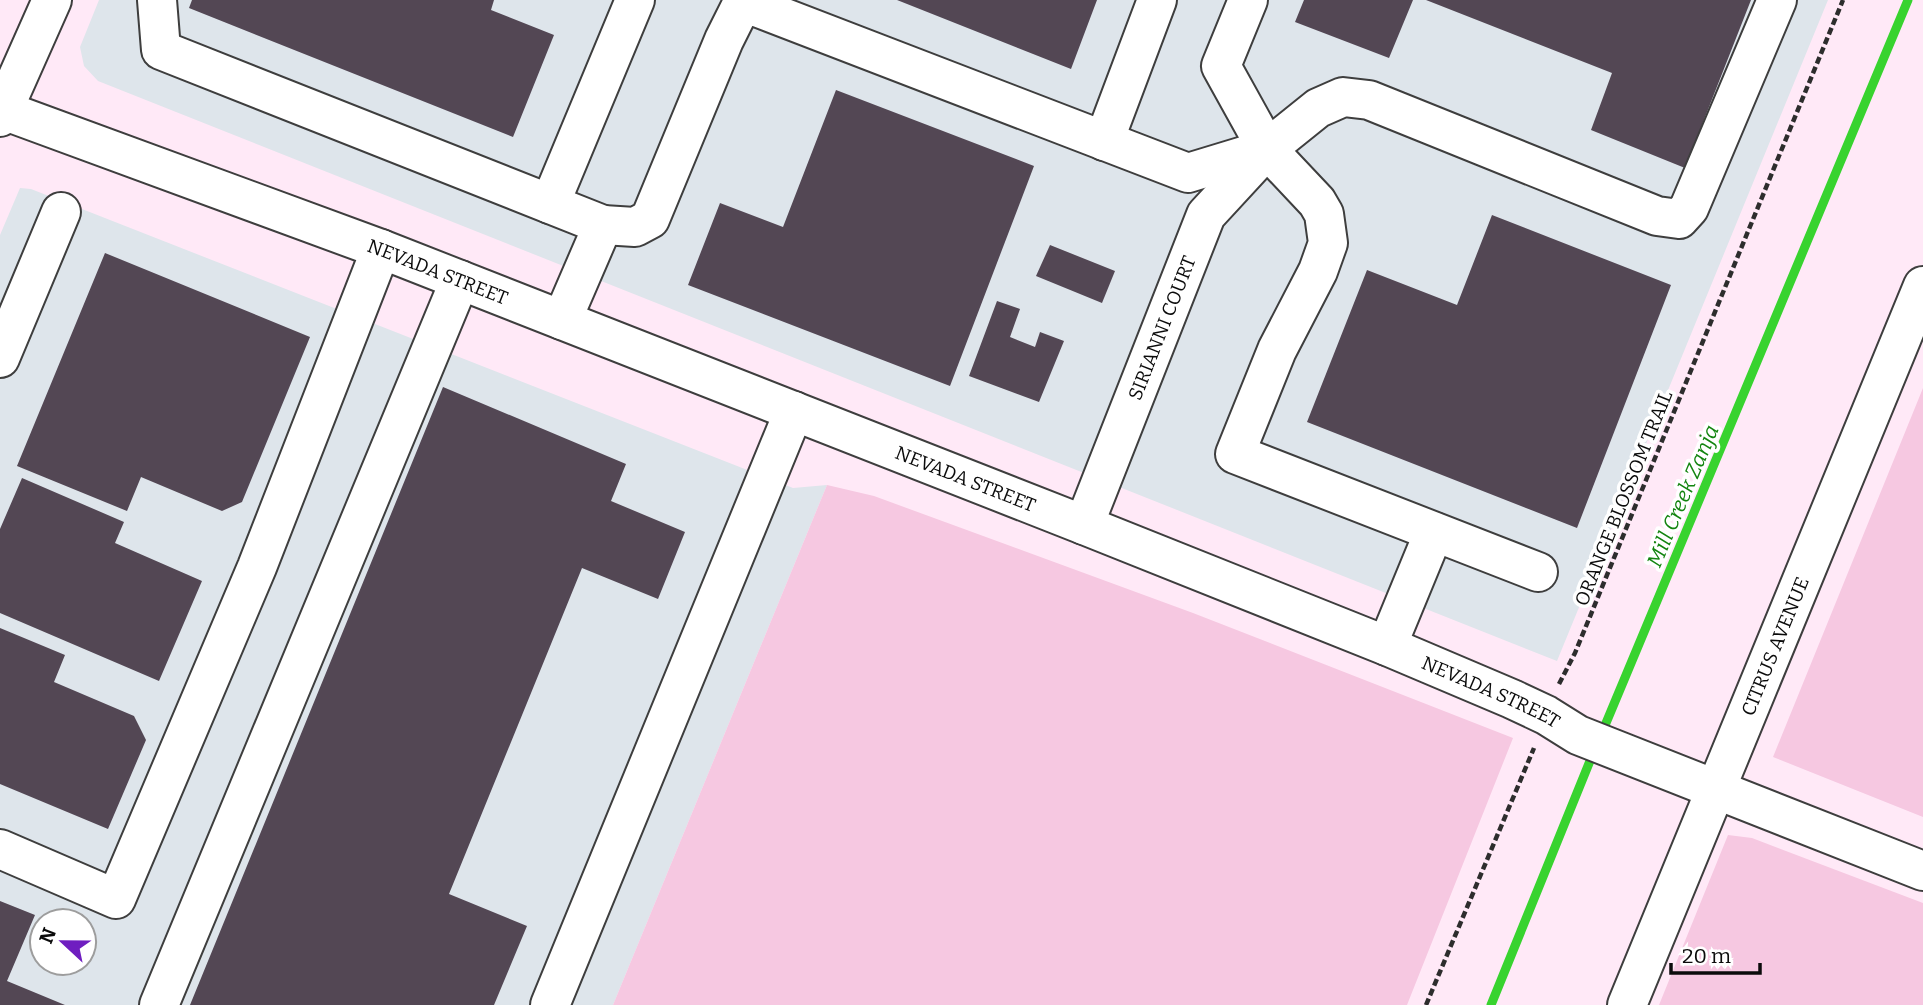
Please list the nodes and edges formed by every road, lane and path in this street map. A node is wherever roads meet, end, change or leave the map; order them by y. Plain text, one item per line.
1 (52, 0) edge
2 (157, 0) edge
3 (635, 0) edge
4 (1157, 0) edge
5 (1248, 0) edge
6 (1777, 0) edge
7 (1843, 0) edge
8 (1, 112) edge
9 (1104, 141) junction
10 (1267, 149) junction
11 (550, 204) junction
12 (61, 212) dead end
13 (603, 225) junction
14 (381, 250) junction
15 (460, 280) junction
16 (1923, 286) edge
17 (562, 320) junction
18 (0, 358) edge
19 (794, 411) junction
20 (1084, 525) junction
21 (1434, 532) junction
22 (1538, 572) dead end
23 (1387, 646) junction
24 (1546, 715) junction
25 (1716, 789) junction
26 (0, 849) edge
27 (1923, 871) edge
28 (159, 1005) edge
29 (550, 1005) edge
30 (1426, 1005) edge
31 (1627, 1005) edge

1 - 8 street
2 - 11 street
3 - 11 street
4 - 9 street
5 - 10 street
6 - 10 street
7 - 24 path, ORANGE BLOSSOM TRAIL
8 - 14 street, NEVADA STREET
9 - 10 street
9 - 13 street
10 - 20 street, SIRIANNI COURT
10 - 21 street
11 - 13 street
12 - 18 street
13 - 17 street
14 - 15 street, NEVADA STREET
14 - 26 street
15 - 17 street, NEVADA STREET
15 - 28 street
16 - 25 street, CITRUS AVENUE
17 - 19 street, NEVADA STREET
19 - 20 street, NEVADA STREET
19 - 29 street
20 - 23 street, NEVADA STREET
21 - 22 street
21 - 23 street
23 - 24 street, NEVADA STREET
24 - 25 street, NEVADA STREET
24 - 30 path, ORANGE BLOSSOM TRAIL
25 - 27 street, NEVADA STREET
25 - 31 street, CITRUS AVENUE

